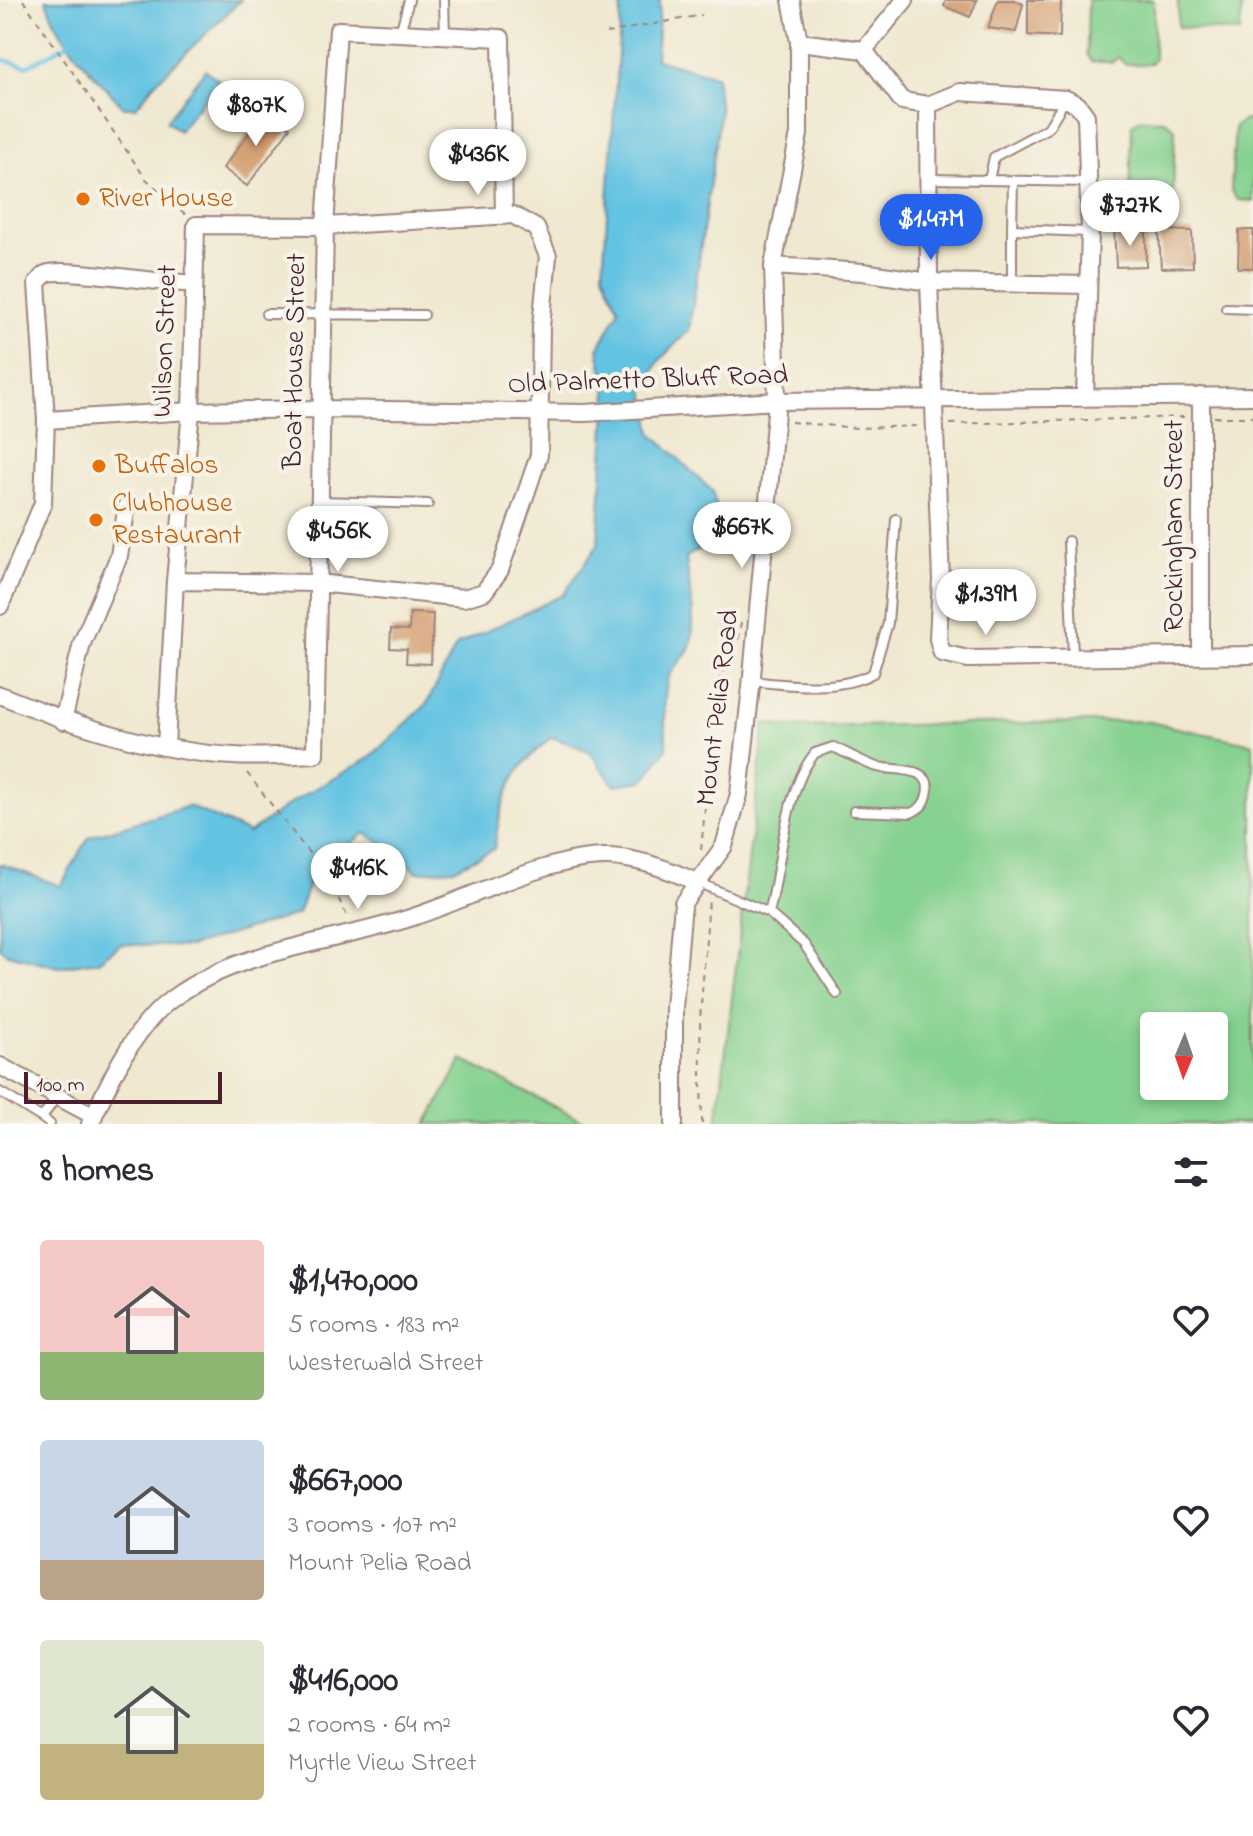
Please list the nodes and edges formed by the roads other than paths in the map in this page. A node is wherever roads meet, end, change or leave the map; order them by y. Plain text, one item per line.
1 (409, 0) edge
2 (444, 0) edge
3 (791, 0) edge
4 (905, 0) edge
5 (400, 33) junction
6 (445, 35) junction
7 (799, 42) junction
8 (864, 50) junction
9 (1066, 99) junction
10 (928, 105) junction
11 (931, 179) junction
12 (989, 180) junction
13 (1013, 180) junction
14 (1087, 182) junction
15 (504, 216) junction
16 (325, 226) junction
17 (1012, 229) junction
18 (1090, 232) junction
19 (773, 266) junction
20 (929, 282) junction
21 (192, 283) junction
22 (1012, 284) junction
23 (1088, 285) junction
24 (1226, 308) dead end
25 (1253, 309) edge
26 (266, 314) dead end
27 (424, 315) dead end
28 (323, 316) junction
29 (1201, 396) junction
30 (1253, 396) edge
31 (1085, 398) junction
32 (934, 399) junction
33 (777, 401) junction
34 (321, 409) junction
35 (191, 411) junction
36 (541, 414) junction
37 (46, 420) junction
38 (320, 500) junction
39 (428, 504) dead end
40 (127, 505) dead end
41 (896, 519) dead end
42 (1068, 541) dead end
43 (175, 581) junction
44 (318, 583) junction
45 (0, 606) edge
46 (1201, 655) junction
47 (1253, 655) edge
48 (1073, 656) junction
49 (752, 681) junction
50 (0, 695) edge
51 (63, 721) junction
52 (166, 746) junction
53 (854, 811) dead end
54 (701, 881) junction
55 (769, 913) junction
56 (837, 994) dead end
57 (0, 1066) edge
58 (0, 1092) edge
59 (56, 1097) junction
60 (92, 1120) edge
61 (46, 1121) edge
62 (674, 1124) edge

1 - 5 lane
2 - 6 lane
3 - 7 street, Mount Pelia Road
4 - 8 street
5 - 6 street
5 - 16 street, Boat House Street
6 - 15 street
7 - 8 street
7 - 19 street, Mount Pelia Road
8 - 10 street
9 - 10 street
9 - 12 lane
9 - 14 street
10 - 11 street
11 - 12 lane
11 - 20 street
12 - 13 lane
13 - 14 lane
13 - 17 lane
14 - 18 street
15 - 16 street
15 - 36 street
16 - 21 street, Wilson Street
16 - 28 street, Boat House Street
17 - 18 lane
17 - 22 lane
18 - 23 street
19 - 20 street
19 - 33 street, Mount Pelia Road
20 - 22 street
20 - 32 street
21 - 35 street, Wilson Street
21 - 37 street
22 - 23 street
23 - 31 street
24 - 25 lane
26 - 28 lane
27 - 28 lane
28 - 34 street, Boat House Street
29 - 30 street, Old Palmetto Bluff Road
29 - 31 street, Old Palmetto Bluff Road
29 - 46 street, Rockingham Street
31 - 32 street, Old Palmetto Bluff Road
32 - 33 street, Old Palmetto Bluff Road
32 - 48 street
33 - 36 street, Old Palmetto Bluff Road
33 - 49 street, Mount Pelia Road
34 - 35 street, Old Palmetto Bluff Road
34 - 36 street, Old Palmetto Bluff Road
34 - 38 street, Boat House Street
35 - 37 street, Old Palmetto Bluff Road
35 - 43 street, Wilson Street
36 - 44 street
37 - 45 street
38 - 39 lane
38 - 44 street, Boat House Street
40 - 51 street
41 - 49 lane
42 - 48 lane
43 - 44 street
43 - 52 street, Wilson Street
44 - 52 street, Boat House Street
46 - 47 street
46 - 48 street
49 - 54 street, Mount Pelia Road
50 - 51 street, Boat House Street
51 - 52 street, Boat House Street
53 - 55 lane
54 - 55 lane
54 - 60 street
54 - 62 street, Mount Pelia Road
55 - 56 lane
57 - 59 street
58 - 61 lane
59 - 60 street
59 - 61 lane

